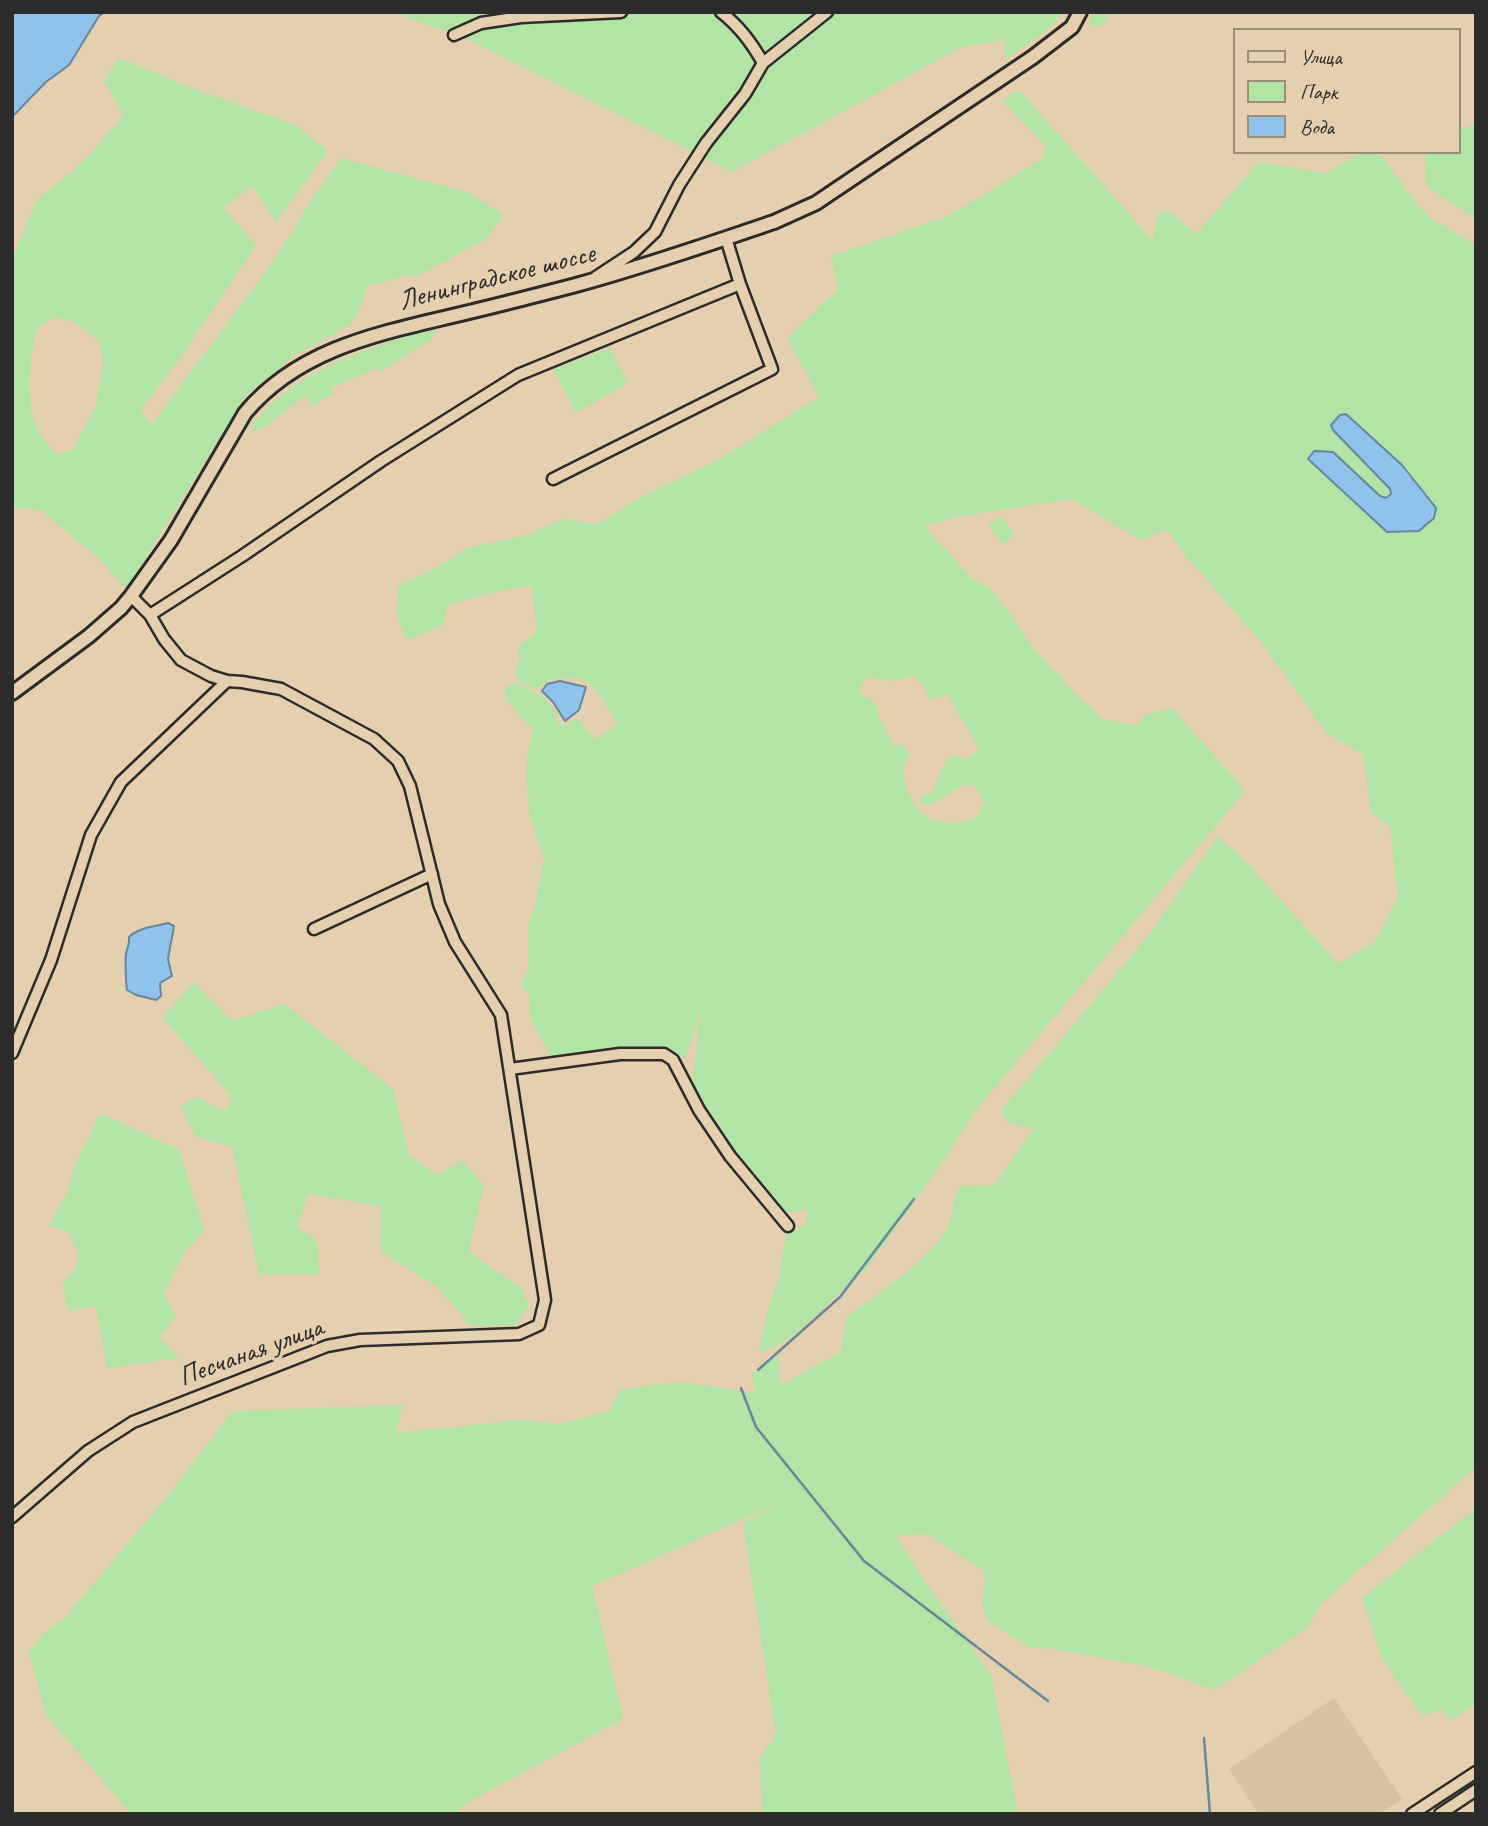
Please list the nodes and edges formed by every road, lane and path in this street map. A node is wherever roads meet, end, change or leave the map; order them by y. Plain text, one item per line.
1 (621, 12) edge
2 (721, 12) edge
3 (827, 12) edge
4 (1080, 12) edge
5 (454, 35) dead end
6 (763, 63) junction
7 (726, 238) junction
8 (592, 281) junction
9 (740, 284) junction
10 (553, 480) dead end
11 (131, 596) junction
12 (150, 615) junction
13 (227, 681) junction
14 (12, 693) edge
15 (432, 874) junction
16 (314, 929) dead end
17 (12, 1053) edge
18 (510, 1069) junction
19 (788, 1226) dead end
20 (12, 1517) edge
21 (1476, 1772) edge
22 (1476, 1790) edge
23 (1412, 1814) edge
24 (1440, 1814) edge

1 - 5 street
2 - 6 street
3 - 6 street
4 - 7 main road, Ленинградское шоссе
6 - 8 street
7 - 8 main road, Ленинградское шоссе
7 - 9 street
8 - 11 main road, Ленинградское шоссе
9 - 10 street
9 - 12 street
11 - 12 street
11 - 14 main road, Ленинградское шоссе
12 - 13 street
13 - 15 street
13 - 17 street
15 - 16 street
15 - 18 street
18 - 19 street
18 - 20 street, Песчаная улица
21 - 23 street
22 - 24 street

